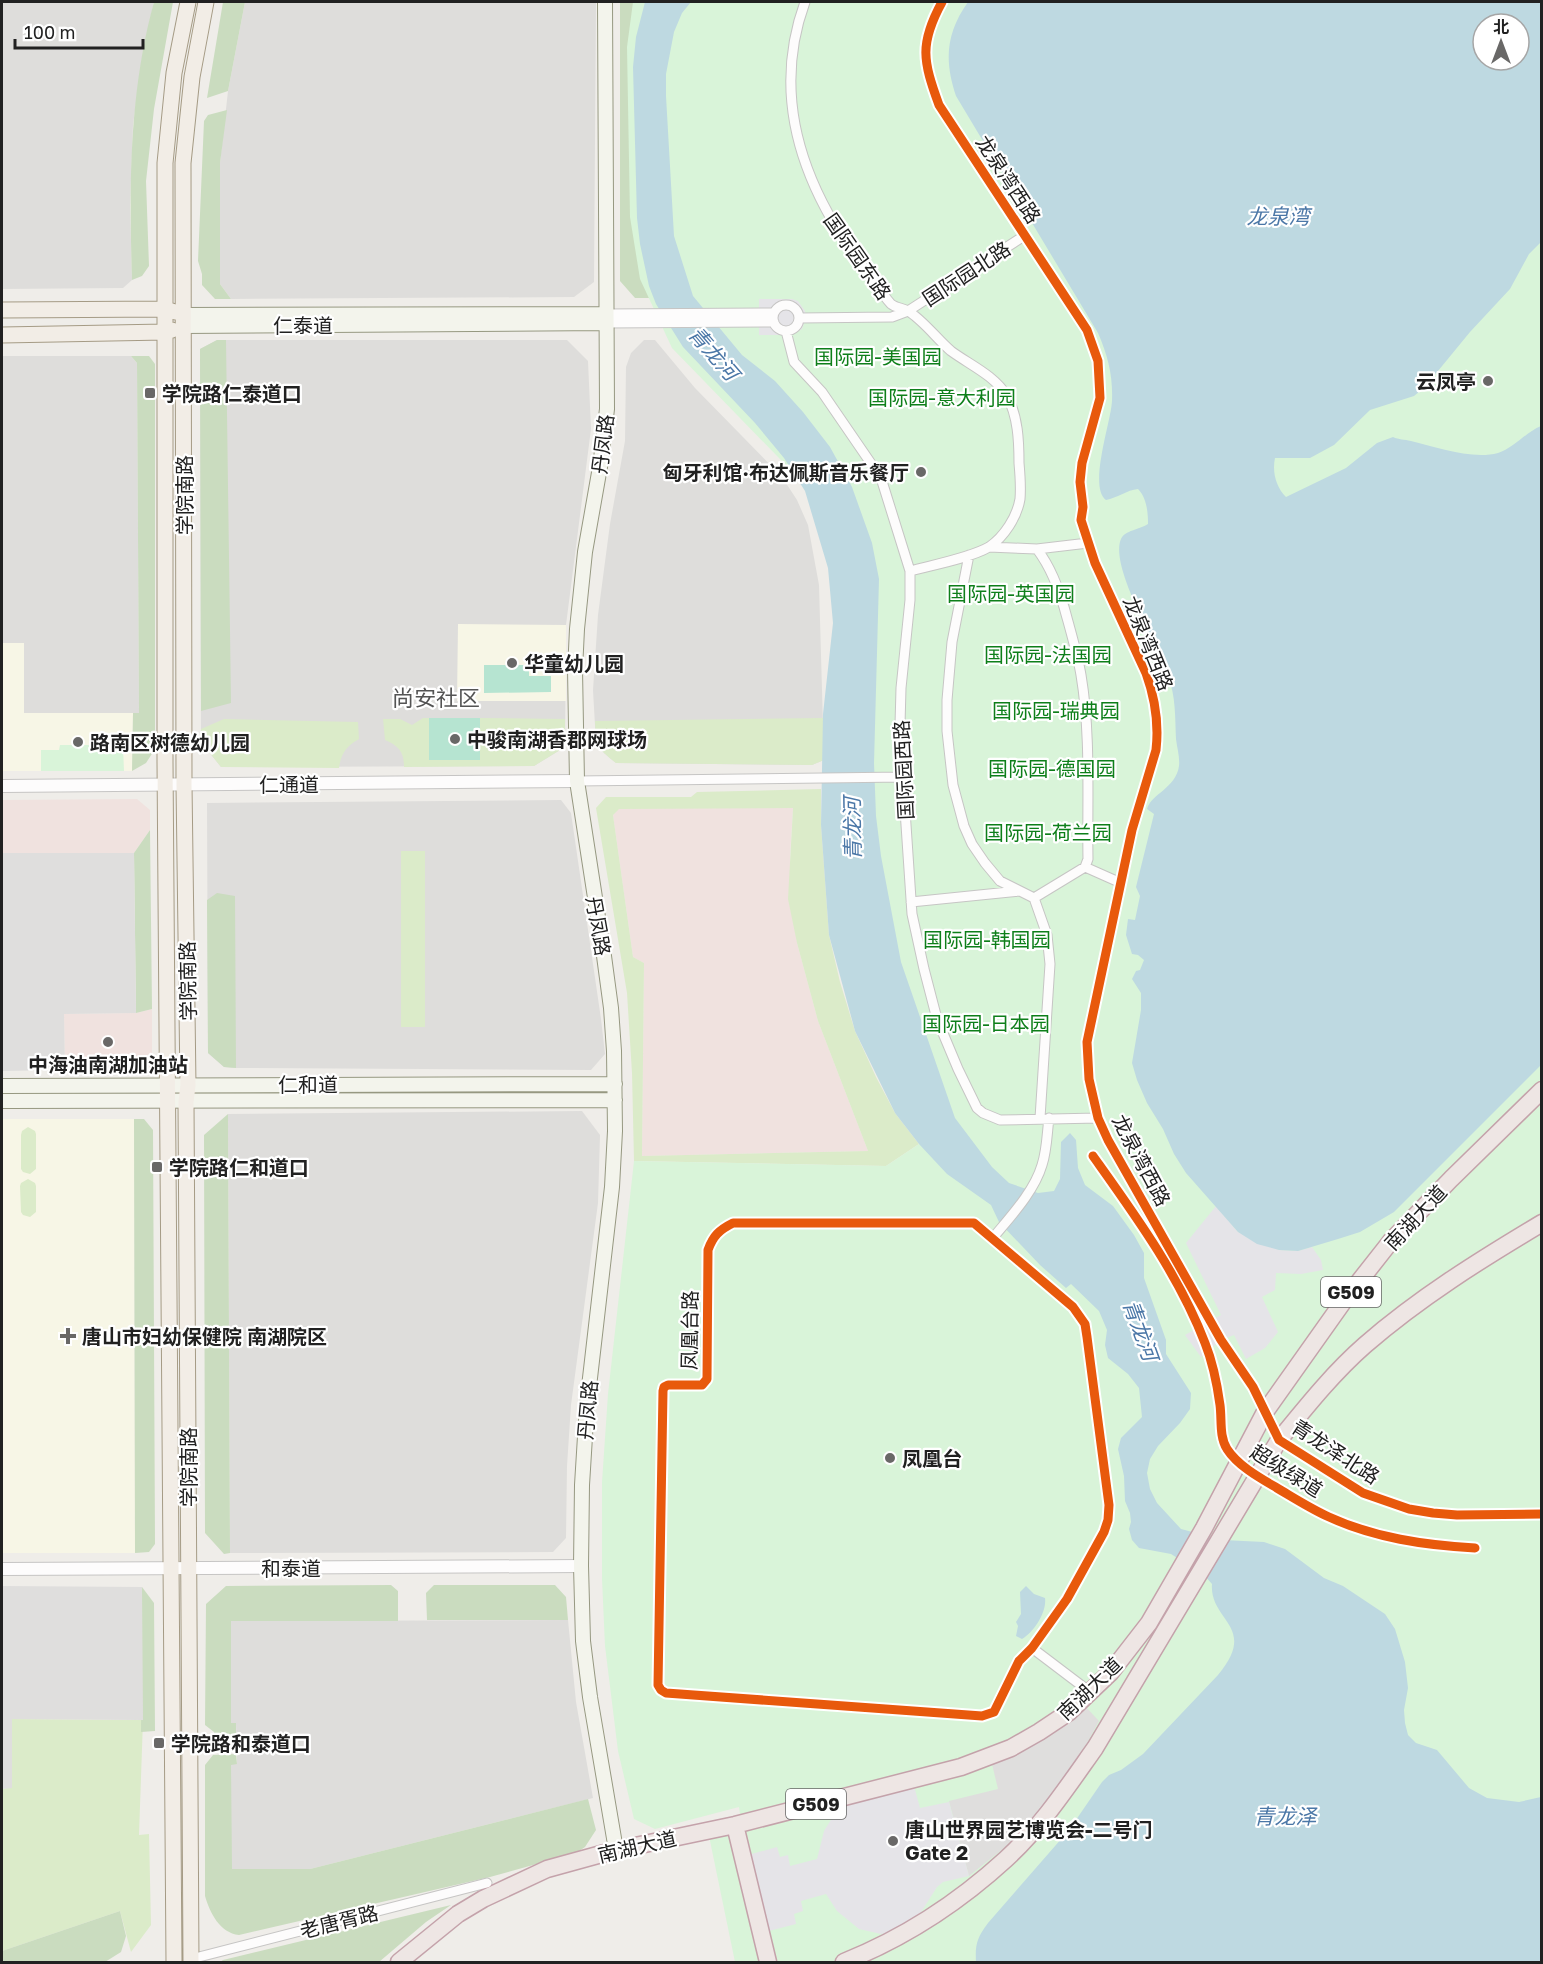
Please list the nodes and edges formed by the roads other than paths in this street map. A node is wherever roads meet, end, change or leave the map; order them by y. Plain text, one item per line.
1 (188, 2) edge
2 (206, 2) edge
3 (605, 2) edge
4 (805, 2) edge
5 (942, 2) edge
6 (1024, 236) junction
7 (2, 309) edge
8 (166, 309) junction
9 (908, 311) junction
10 (634, 318) junction
11 (774, 318) junction
12 (800, 318) junction
13 (606, 319) junction
14 (183, 320) junction
15 (786, 331) junction
16 (165, 332) junction
17 (2, 335) edge
18 (1088, 543) junction
19 (989, 547) junction
20 (1037, 549) junction
21 (969, 555) junction
22 (910, 571) junction
23 (904, 777) junction
24 (577, 781) junction
25 (165, 784) junction
26 (184, 784) junction
27 (2, 786) edge
28 (1085, 867) junction
29 (1121, 883) junction
30 (1019, 891) junction
31 (1034, 898) junction
32 (911, 902) junction
33 (615, 1084) junction
34 (167, 1085) junction
35 (188, 1085) junction
36 (2, 1086) edge
37 (1542, 1090) edge
38 (615, 1100) junction
39 (2, 1101) edge
40 (167, 1102) junction
41 (186, 1102) junction
42 (1045, 1118) junction
43 (1098, 1118) junction
44 (1542, 1223) edge
45 (992, 1239) junction
46 (1265, 1412) junction
47 (1279, 1440) junction
48 (1542, 1514) edge
49 (581, 1566) junction
50 (171, 1568) junction
51 (188, 1568) junction
52 (2, 1569) edge
53 (1032, 1648) junction
54 (1090, 1692) junction
55 (732, 1825) junction
56 (616, 1850) junction
57 (487, 1883) dead end
58 (191, 1961) edge
59 (174, 1962) edge
60 (399, 1962) edge
61 (762, 1962) edge
62 (768, 1962) edge
63 (844, 1962) edge

1 - 8 main road, 学院南路
2 - 14 main road, 学院南路
3 - 13 main road, 丹凤路
4 - 9 street, 国际园东路
5 - 6 street, 龙泉湾西路
6 - 9 street, 国际园北路
6 - 18 street, 龙泉湾西路
7 - 8 main road, 仁泰道
8 - 14 main road, 仁泰道
8 - 16 main road, 学院南路
9 - 12 street, 国际园北路
9 - 19 street, 国际园东路
10 - 11 street
10 - 11 street
10 - 13 street
11 - 12 street
11 - 15 street
12 - 15 street
13 - 14 main road, 仁泰道
13 - 24 main road, 丹凤路
14 - 16 main road, 仁泰道
14 - 26 main road, 学院南路
15 - 22 street, 国际园西路
16 - 17 main road, 仁泰道
16 - 25 main road, 学院南路
18 - 20 street
18 - 29 street, 龙泉湾西路
19 - 20 street
19 - 21 street, 国际园东路
20 - 28 street
21 - 22 street, 国际园东路
21 - 30 street
22 - 23 street, 国际园西路
23 - 24 street
23 - 32 street, 国际园西路
24 - 26 street, 仁通道
24 - 33 main road, 丹凤路
25 - 26 street, 仁通道
25 - 27 street, 仁通道
25 - 34 main road, 学院南路
26 - 35 main road, 学院南路
28 - 29 street
28 - 31 street
29 - 43 street, 龙泉湾西路
30 - 31 street
30 - 32 street
31 - 42 street
32 - 42 street, 国际园西路
33 - 35 main road, 仁和道
33 - 38 main road, 丹凤路
34 - 35 main road, 仁和道
34 - 36 main road, 仁和道
34 - 40 main road, 学院南路
35 - 41 main road, 学院南路
37 - 46 highway, 南湖大道 / G509
38 - 41 main road, 仁和道
38 - 49 main road, 丹凤路
39 - 40 main road, 仁和道
40 - 41 main road, 仁和道
40 - 50 main road, 学院南路
41 - 51 main road, 学院南路
42 - 43 street, 国际园西路
42 - 45 street
43 - 46 street, 龙泉湾西路
44 - 47 highway, 南湖大道 / G509
45 - 53 street, 凤凰台路
45 - 53 street, 凤凰台路
46 - 47 street, 青龙泽北路
46 - 54 highway, 南湖大道 / G509
47 - 48 street, 青龙泽北路
47 - 63 highway, 南湖大道 / G509
49 - 51 street, 和泰道
49 - 56 main road, 丹凤路
50 - 51 street, 和泰道
50 - 52 street, 和泰道
50 - 59 main road, 学院南路
51 - 58 main road, 学院南路
53 - 54 street
54 - 55 highway, 南湖大道 / G509
55 - 56 highway, 南湖大道 / G509
55 - 61 highway
55 - 62 highway
56 - 60 highway, 南湖大道 / G509
57 - 58 street, 老唐胥路

